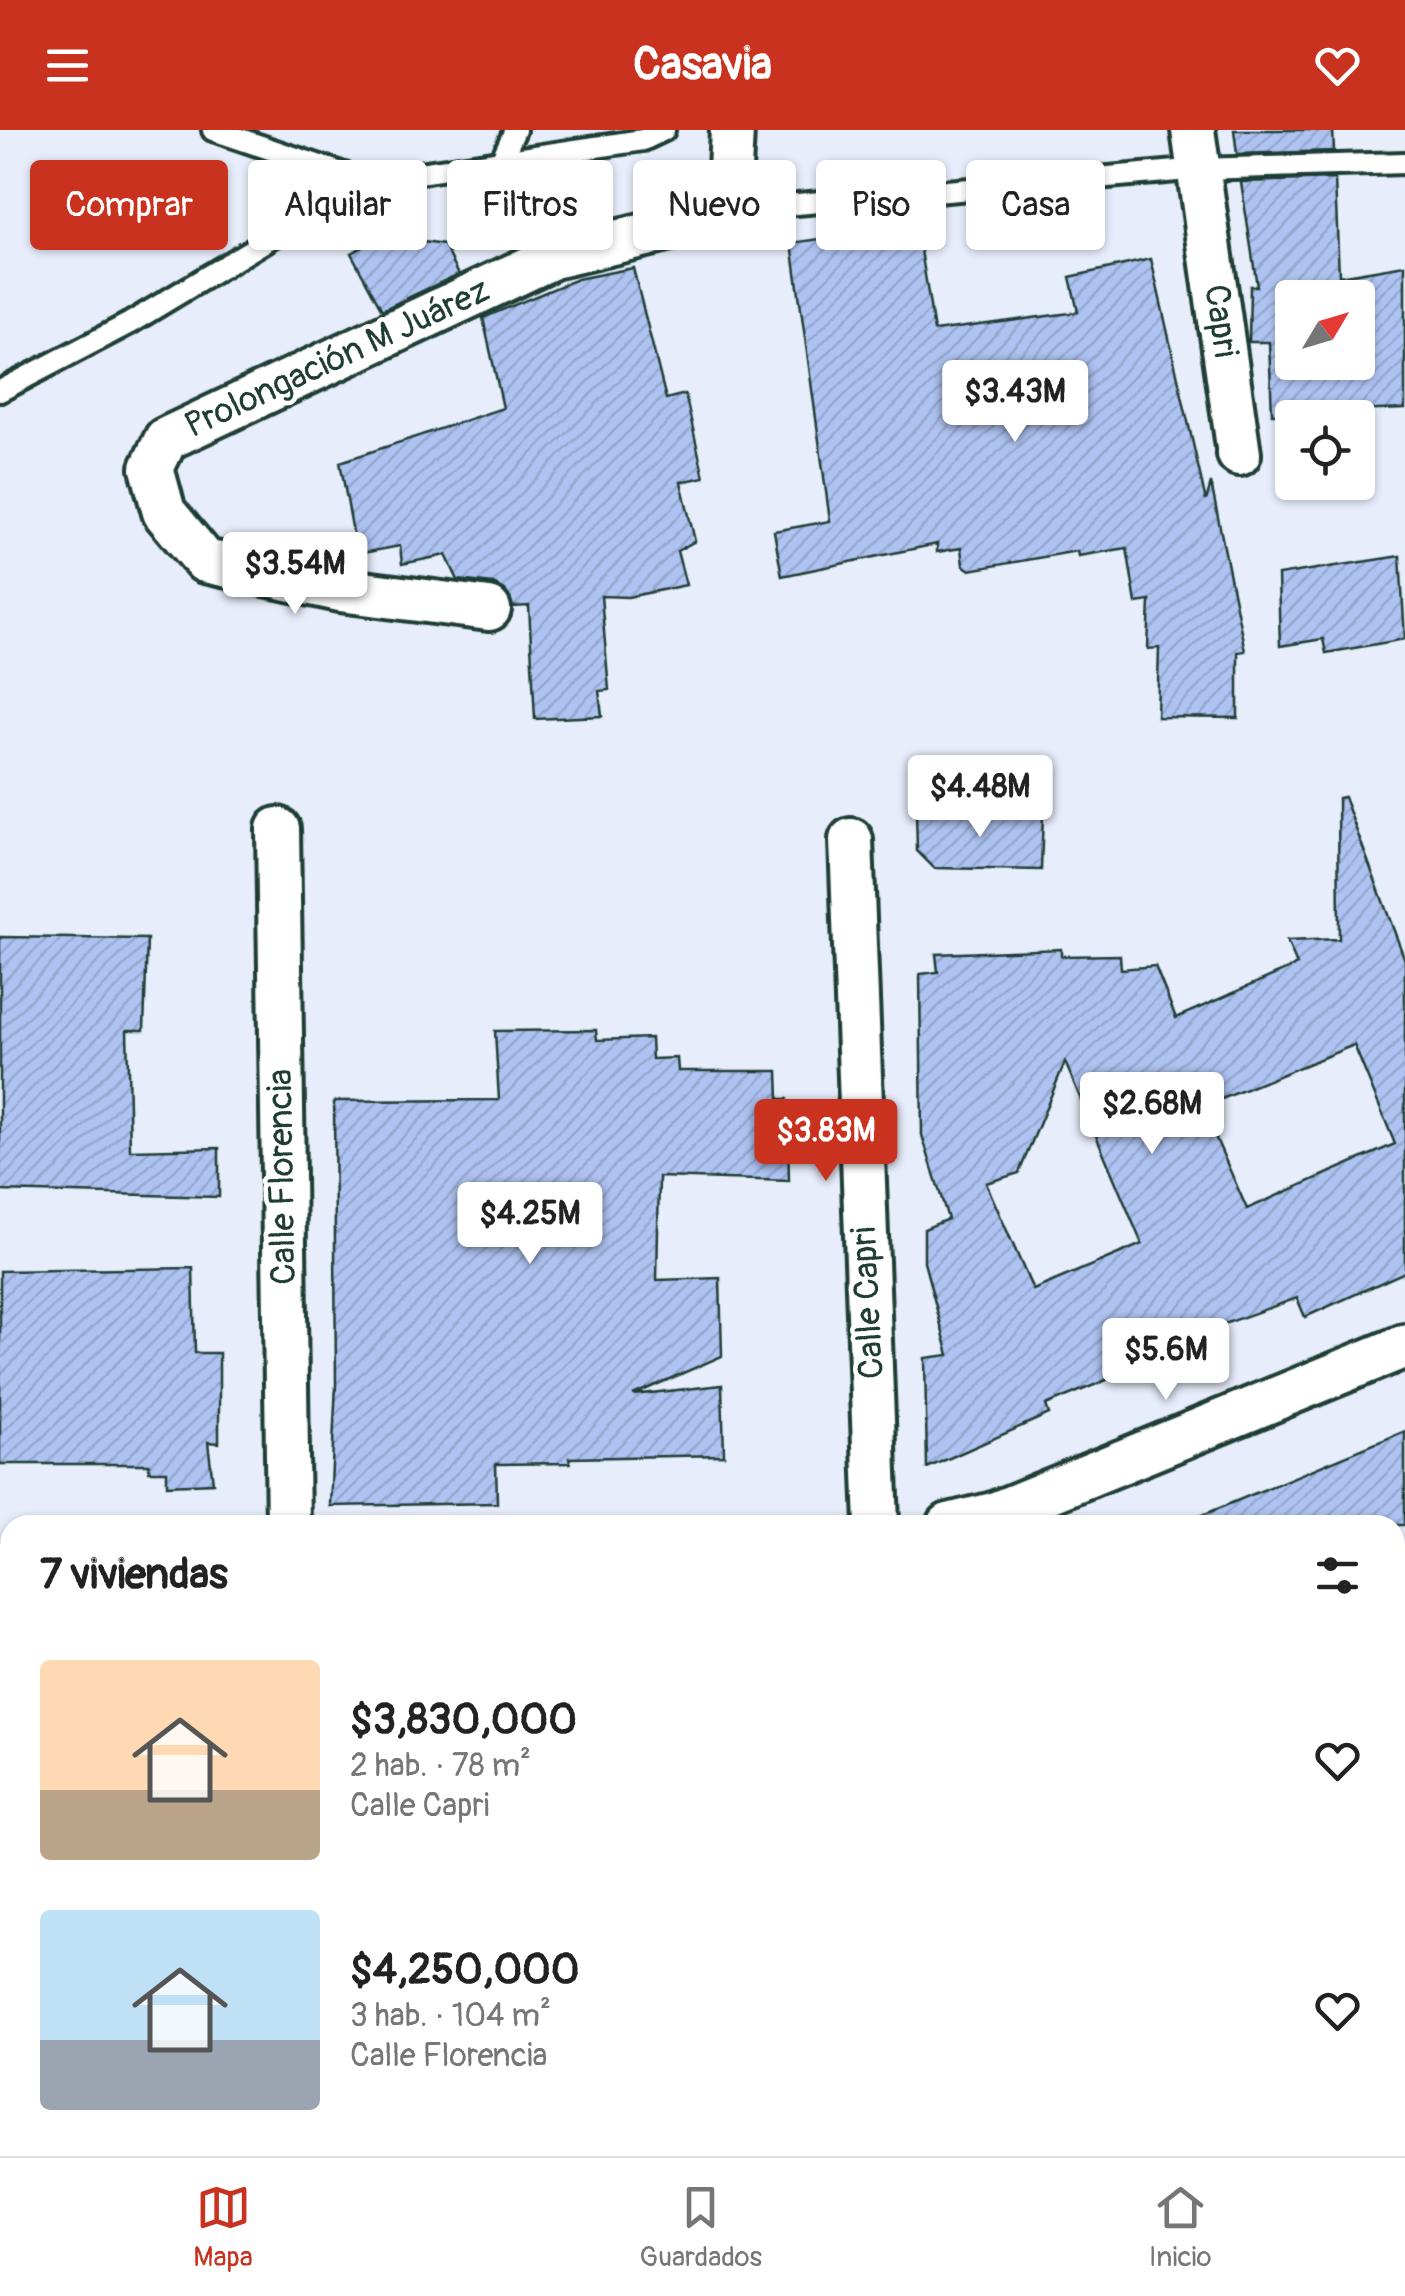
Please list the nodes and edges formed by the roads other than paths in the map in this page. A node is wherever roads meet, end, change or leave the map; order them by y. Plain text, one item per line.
1 (213, 130) edge
2 (515, 130) edge
3 (664, 130) edge
4 (732, 130) edge
5 (1196, 149) edge
6 (302, 160) edge
7 (501, 160) edge
8 (508, 160) edge
9 (730, 160) edge
10 (1405, 163) edge
11 (796, 201) edge
12 (633, 238) edge
13 (252, 250) edge
14 (0, 391) edge
15 (1240, 454) dead end
16 (489, 608) dead end
17 (278, 829) dead end
18 (851, 840) dead end
19 (1405, 1346) edge
20 (288, 1515) edge
21 (878, 1515) edge
22 (990, 1515) edge

1 - 6 lane
2 - 7 lane
3 - 8 lane
4 - 9 street
5 - 10 lane
5 - 11 lane
5 - 15 street, Capri
12 - 16 street, Prolongación M Juárez
13 - 14 lane
17 - 20 street, Calle Florencia
18 - 21 street, Calle Capri
19 - 22 street

